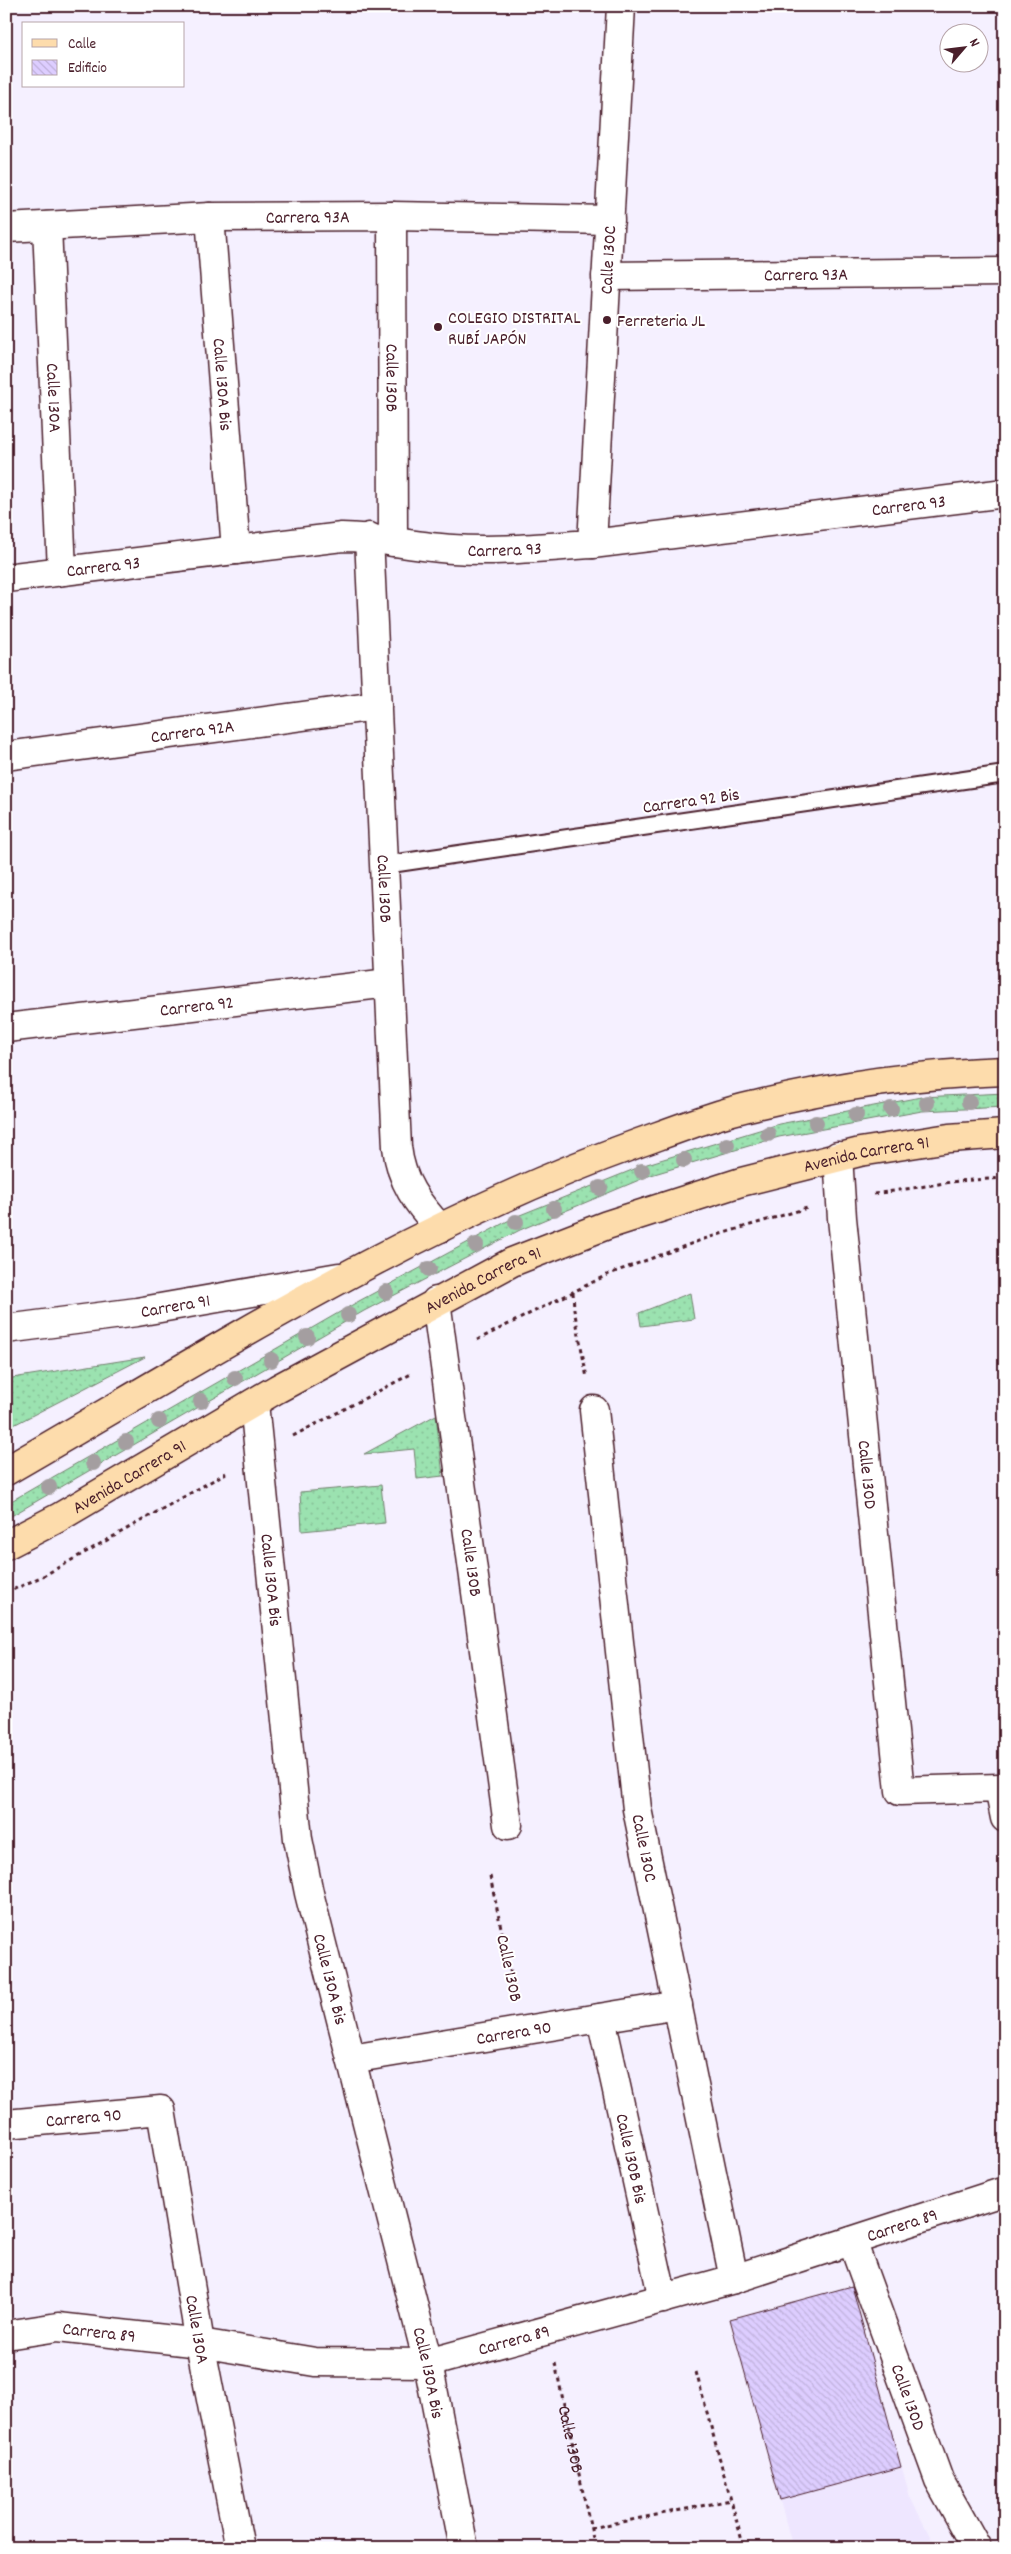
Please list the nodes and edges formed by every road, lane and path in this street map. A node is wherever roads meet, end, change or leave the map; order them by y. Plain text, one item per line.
1 (621, 6) edge
2 (392, 216) junction
3 (210, 217) junction
4 (610, 220) junction
5 (47, 226) junction
6 (6, 228) edge
7 (1005, 272) edge
8 (606, 276) junction
9 (1005, 493) edge
10 (381, 539) junction
11 (592, 544) junction
12 (236, 550) junction
13 (62, 571) junction
14 (6, 578) edge
15 (377, 706) junction
16 (6, 756) edge
17 (1005, 774) edge
18 (384, 865) junction
19 (389, 983) junction
20 (6, 1028) edge
21 (1005, 1072) edge
22 (1005, 1134) edge
23 (838, 1156) junction
24 (1005, 1178) edge
25 (841, 1200) junction
26 (440, 1228) junction
27 (343, 1277) junction
28 (573, 1292) junction
29 (436, 1301) junction
30 (6, 1329) edge
31 (444, 1357) junction
32 (254, 1403) junction
33 (594, 1410) joint
34 (259, 1454) junction
35 (6, 1471) edge
36 (6, 1545) edge
37 (6, 1593) edge
38 (1005, 1818) edge
39 (508, 1824) dead end
40 (490, 1876) dead end
41 (678, 2005) junction
42 (601, 2018) junction
43 (524, 2031) junction
44 (351, 2059) junction
45 (161, 2110) joint
46 (6, 2124) edge
47 (1005, 2191) edge
48 (852, 2241) junction
49 (734, 2280) junction
50 (663, 2299) junction
51 (548, 2330) junction
52 (6, 2335) edge
53 (200, 2343) junction
54 (428, 2363) junction
55 (696, 2372) dead end
56 (731, 2500) junction
57 (591, 2528) junction
58 (240, 2548) edge
59 (464, 2548) edge
60 (595, 2548) edge
61 (744, 2548) edge
62 (977, 2548) edge

1 - 4 street, Calle 130C
2 - 3 street, Carrera 93A
2 - 4 street, Carrera 93A
2 - 10 street, Calle 130B
3 - 5 street, Carrera 93A
3 - 12 street, Calle 130A Bis
4 - 8 street, Calle 130C
5 - 6 street, Carrera 93A
5 - 13 street, Calle 130A
7 - 8 street, Carrera 93A
8 - 11 street, Calle 130C
9 - 11 street, Carrera 93
10 - 11 street, Carrera 93
10 - 12 street, Carrera 93
10 - 15 street, Calle 130B
12 - 13 street, Carrera 93
13 - 14 street, Carrera 93
15 - 16 street, Carrera 92A
15 - 18 street, Calle 130B
17 - 18 lane, Carrera 92 Bis
18 - 19 street, Calle 130B
19 - 20 street, Carrera 92
19 - 26 street, Calle 130B
21 - 26 main road
22 - 23 main road, Avenida Carrera 91
23 - 25 street, Calle 130D
23 - 29 main road, Avenida Carrera 91
24 - 25 path
25 - 28 path
25 - 38 street, Calle 130D
26 - 27 main road
27 - 30 street, Carrera 91
27 - 35 main road
28 - 31 path
28 - 33 path
29 - 31 street, Calle 130B
29 - 32 main road, Avenida Carrera 91
31 - 34 path
31 - 39 street, Calle 130B
32 - 34 street, Calle 130A Bis
32 - 36 main road, Avenida Carrera 91
33 - 41 street, Calle 130C
34 - 37 path
34 - 44 street, Calle 130A Bis
40 - 43 path, Calle 130B
41 - 42 street, Carrera 90
41 - 49 street, Calle 130C
42 - 43 street, Carrera 90
42 - 50 street, Calle 130B Bis
43 - 44 street, Carrera 90
44 - 54 street, Calle 130A Bis
45 - 46 street, Carrera 90
45 - 53 street, Calle 130A
47 - 48 street, Carrera 89
48 - 49 street, Carrera 89
48 - 62 street, Calle 130D
49 - 50 street, Carrera 89
50 - 51 street, Carrera 89
51 - 54 street, Carrera 89
51 - 57 path, Calle 130B
52 - 53 street, Carrera 89
53 - 54 street, Carrera 89
53 - 58 street, Calle 130A
54 - 59 street, Calle 130A Bis
55 - 56 path
56 - 57 path
56 - 61 path
57 - 60 path, Calle 130B

